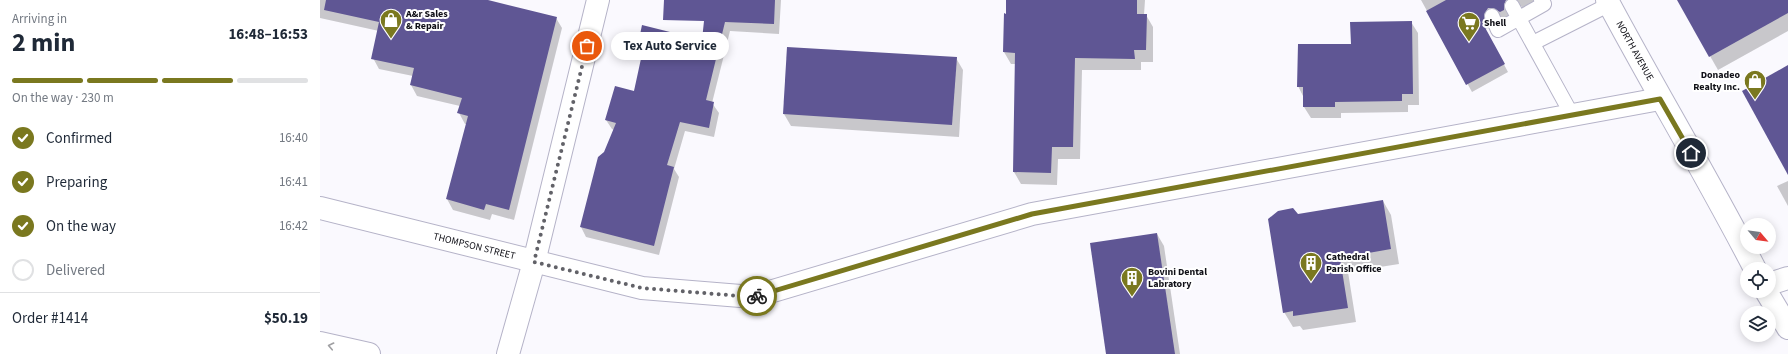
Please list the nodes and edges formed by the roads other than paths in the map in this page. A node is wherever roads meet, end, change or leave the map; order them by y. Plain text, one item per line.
1 (598, 0) edge
2 (1541, 0) edge
3 (1609, 2) edge
4 (1515, 12) junction
5 (1492, 16) dead end
6 (1533, 43) junction
7 (1660, 99) junction
8 (1572, 115) junction
9 (320, 208) edge
10 (534, 262) junction
11 (1751, 262) edge
12 (1788, 278) edge
13 (1776, 282) edge
14 (1770, 298) edge
15 (1788, 328) edge
16 (320, 343) edge
17 (369, 354) edge
18 (508, 354) edge

1 - 10 main road
2 - 4 lane
3 - 6 lane
3 - 7 main road, NORTH AVENUE
4 - 5 lane
4 - 6 lane
6 - 8 lane
7 - 8 main road, THOMPSON STREET
7 - 11 main road, NORTH AVENUE
8 - 10 main road, THOMPSON STREET
9 - 10 main road, THOMPSON STREET
10 - 18 main road
12 - 13 main road
14 - 15 main road
17 -> 16 main road

